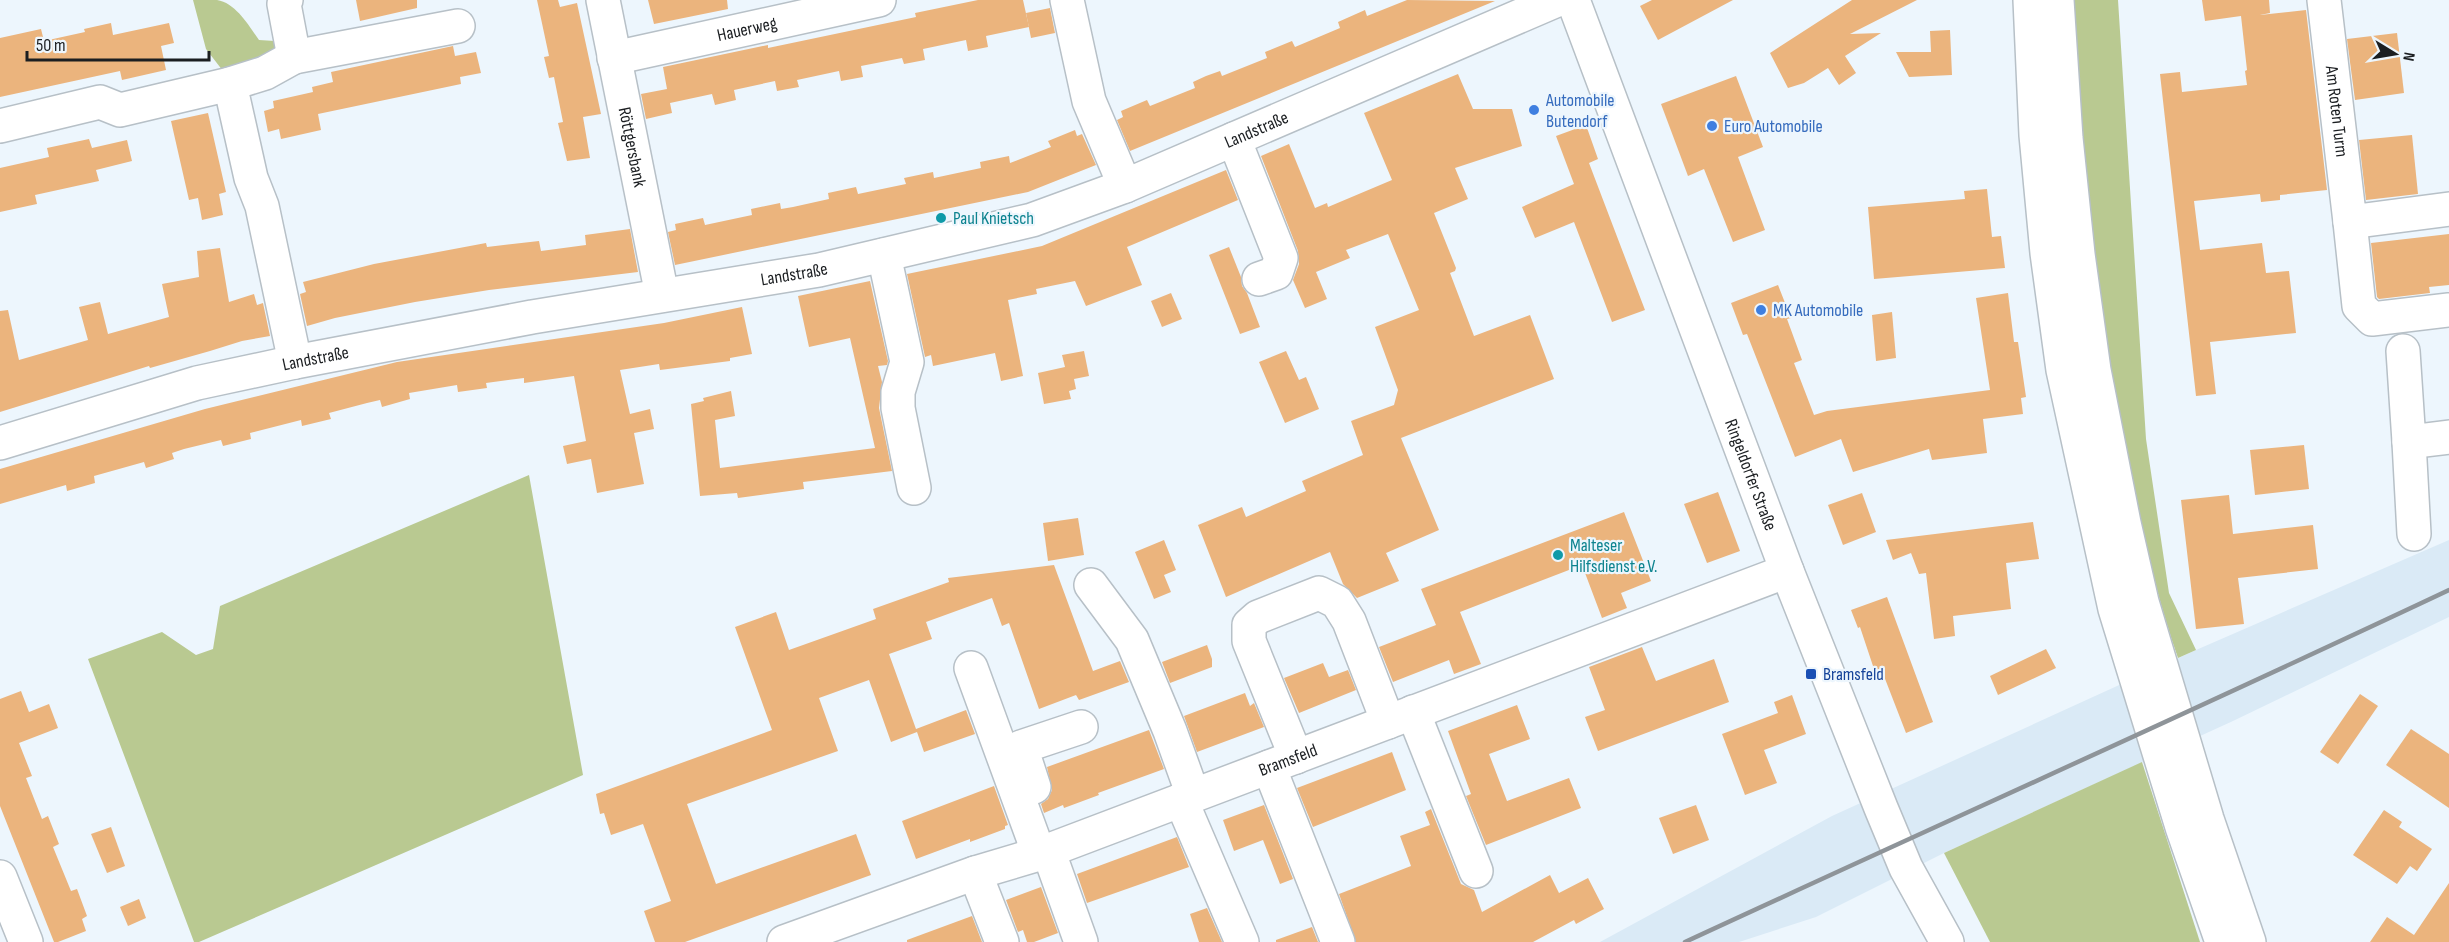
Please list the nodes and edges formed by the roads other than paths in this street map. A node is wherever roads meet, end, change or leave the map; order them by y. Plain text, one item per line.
1 (286, 0) edge
2 (603, 0) edge
3 (879, 0) edge
4 (1067, 0) edge
5 (1557, 0) edge
6 (1573, 0) edge
7 (2030, 0) edge
8 (2057, 0) edge
9 (2324, 0) edge
10 (458, 26) dead end
11 (294, 57) junction
12 (614, 58) junction
13 (230, 84) junction
14 (0, 126) edge
15 (1234, 139) junction
16 (1125, 186) junction
17 (2449, 209) edge
18 (2350, 222) junction
19 (884, 255) junction
20 (1259, 279) dead end
21 (662, 295) junction
22 (2449, 310) edge
23 (2403, 351) dead end
24 (295, 362) junction
25 (2449, 437) edge
26 (2409, 442) junction
27 (0, 443) edge
28 (914, 488) dead end
29 (2414, 534) dead end
30 (1787, 571) junction
31 (1091, 585) dead end
32 (971, 668) dead end
33 (1400, 717) junction
34 (1081, 727) dead end
35 (1282, 762) junction
36 (1187, 798) junction
37 (1048, 850) junction
38 (1476, 871) dead end
39 (967, 876) junction
40 (0, 877) edge
41 (26, 942) edge
42 (784, 942) edge
43 (983, 942) edge
44 (1002, 942) edge
45 (1081, 942) edge
46 (1242, 942) edge
47 (1338, 942) edge
48 (1947, 942) edge
49 (2222, 942) edge
50 (2249, 942) edge

1 - 11 main road
2 - 12 main road, Röttgersbank
3 - 12 main road, Hauerweg
4 - 16 main road
5 - 15 main road, Landstraße
6 - 30 main road, Ringeldorfer Straße
7 - 49 main road
8 - 50 main road
9 - 18 main road, Am Roten Turm
10 - 11 main road
11 - 13 main road
12 - 21 main road, Röttgersbank
13 - 14 main road
13 - 24 main road
15 - 16 main road, Landstraße
15 - 20 main road
16 - 19 main road, Landstraße
17 - 18 main road
18 - 22 main road, Am Roten Turm
19 - 21 main road, Landstraße
19 - 28 main road
21 - 24 main road, Landstraße
23 - 26 main road
24 - 27 main road, Landstraße
25 - 26 main road
26 - 29 main road
30 - 33 main road, Bramsfeld
30 - 48 main road, Ringeldorfer Straße
31 - 36 main road
32 - 37 main road
33 - 35 main road, Bramsfeld
33 - 35 main road
33 - 38 main road
34 - 37 main road
35 - 36 main road, Bramsfeld
35 - 47 main road
36 - 37 main road, Bramsfeld
36 - 46 main road
37 - 39 main road, Bramsfeld
37 - 45 main road
39 - 42 main road, Bramsfeld
39 - 43 main road
39 - 44 main road
40 - 41 main road

